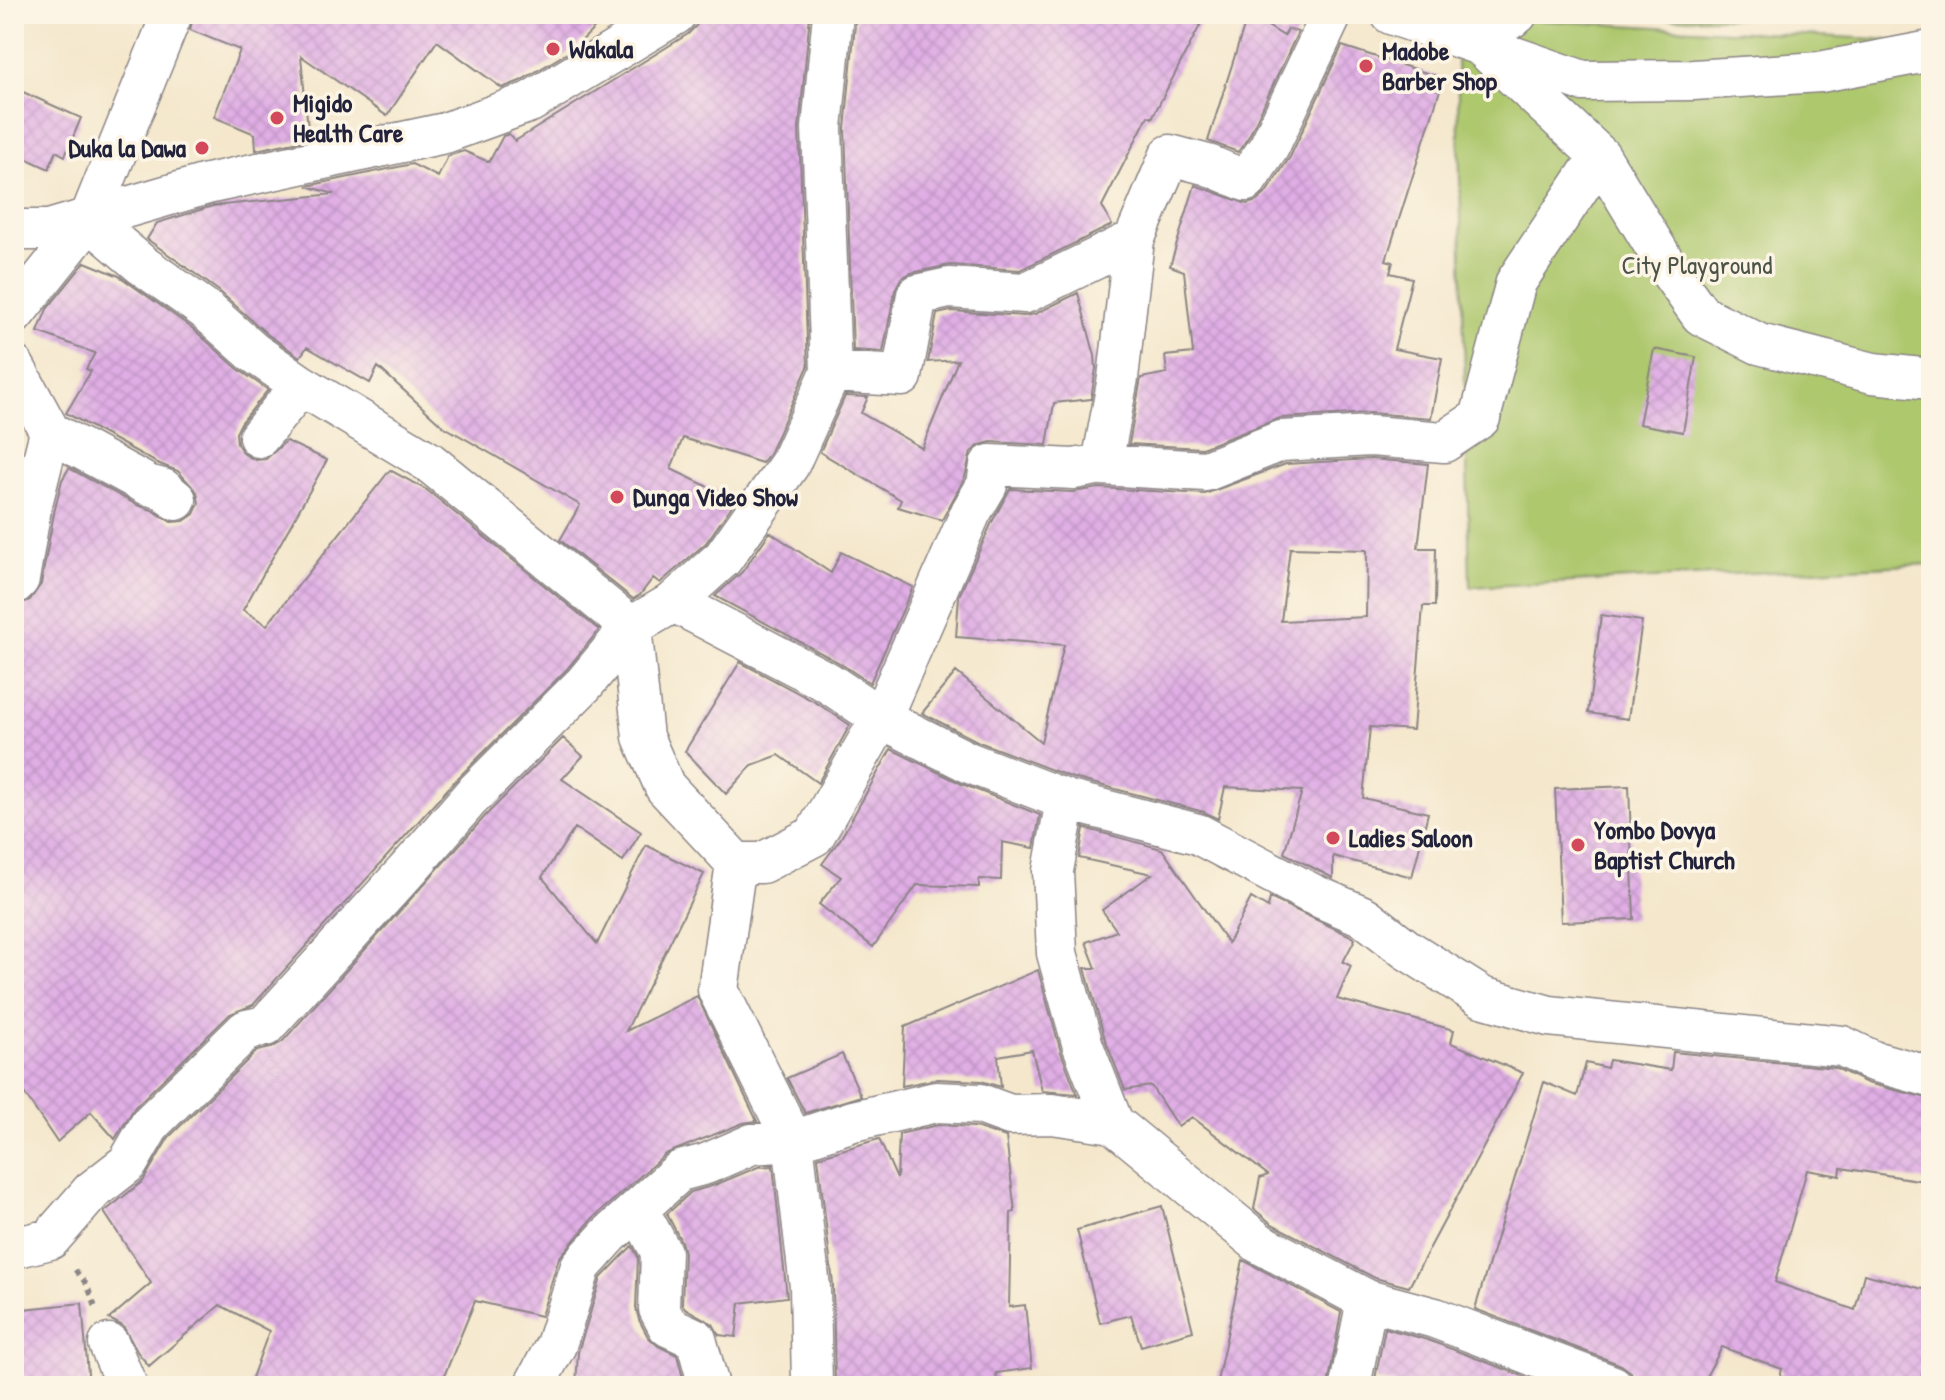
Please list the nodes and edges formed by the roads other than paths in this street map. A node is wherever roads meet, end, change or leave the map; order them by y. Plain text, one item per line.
1 (172, 14) edge
2 (676, 14) edge
3 (833, 14) edge
4 (1332, 14) edge
5 (1391, 14) edge
6 (1517, 14) edge
7 (1476, 41) junction
8 (1931, 51) edge
9 (1600, 156) junction
10 (89, 220) junction
11 (14, 230) edge
12 (1134, 240) junction
13 (14, 314) edge
14 (14, 366) edge
15 (831, 372) junction
16 (1931, 379) edge
17 (301, 385) junction
18 (50, 432) junction
19 (259, 437) dead end
20 (1101, 465) junction
21 (176, 500) dead end
22 (14, 584) edge
23 (674, 602) junction
24 (631, 627) junction
25 (881, 718) junction
26 (1066, 800) junction
27 (736, 863) junction
28 (1931, 1077) edge
29 (1113, 1123) junction
30 (793, 1141) junction
31 (639, 1211) junction
32 (32, 1244) edge
33 (1367, 1300) junction
34 (109, 1344) road end
35 (127, 1386) edge
36 (534, 1386) edge
37 (709, 1386) edge
38 (812, 1386) edge
39 (1350, 1386) edge
40 (1613, 1386) edge

1 - 10 street
2 - 10 street
3 - 15 street
4 - 12 street
5 - 7 street
6 - 7 street
7 - 8 street
7 - 9 street
9 - 16 street
9 - 20 street
10 - 11 street
10 - 13 street
10 - 17 street
12 - 15 street
12 - 20 street
14 - 18 street
15 - 23 street
17 - 19 street
17 - 24 street
18 - 21 street
18 - 22 street
20 - 25 street
23 - 24 street
23 - 25 street
24 - 27 street
24 - 32 street
25 - 26 street
25 - 27 street
26 - 28 street
26 - 29 street
27 - 30 street
29 - 30 street
29 - 33 street
30 - 31 street
30 - 38 street
31 - 36 street
31 - 37 street
33 - 39 street
33 - 40 street
34 - 35 street

